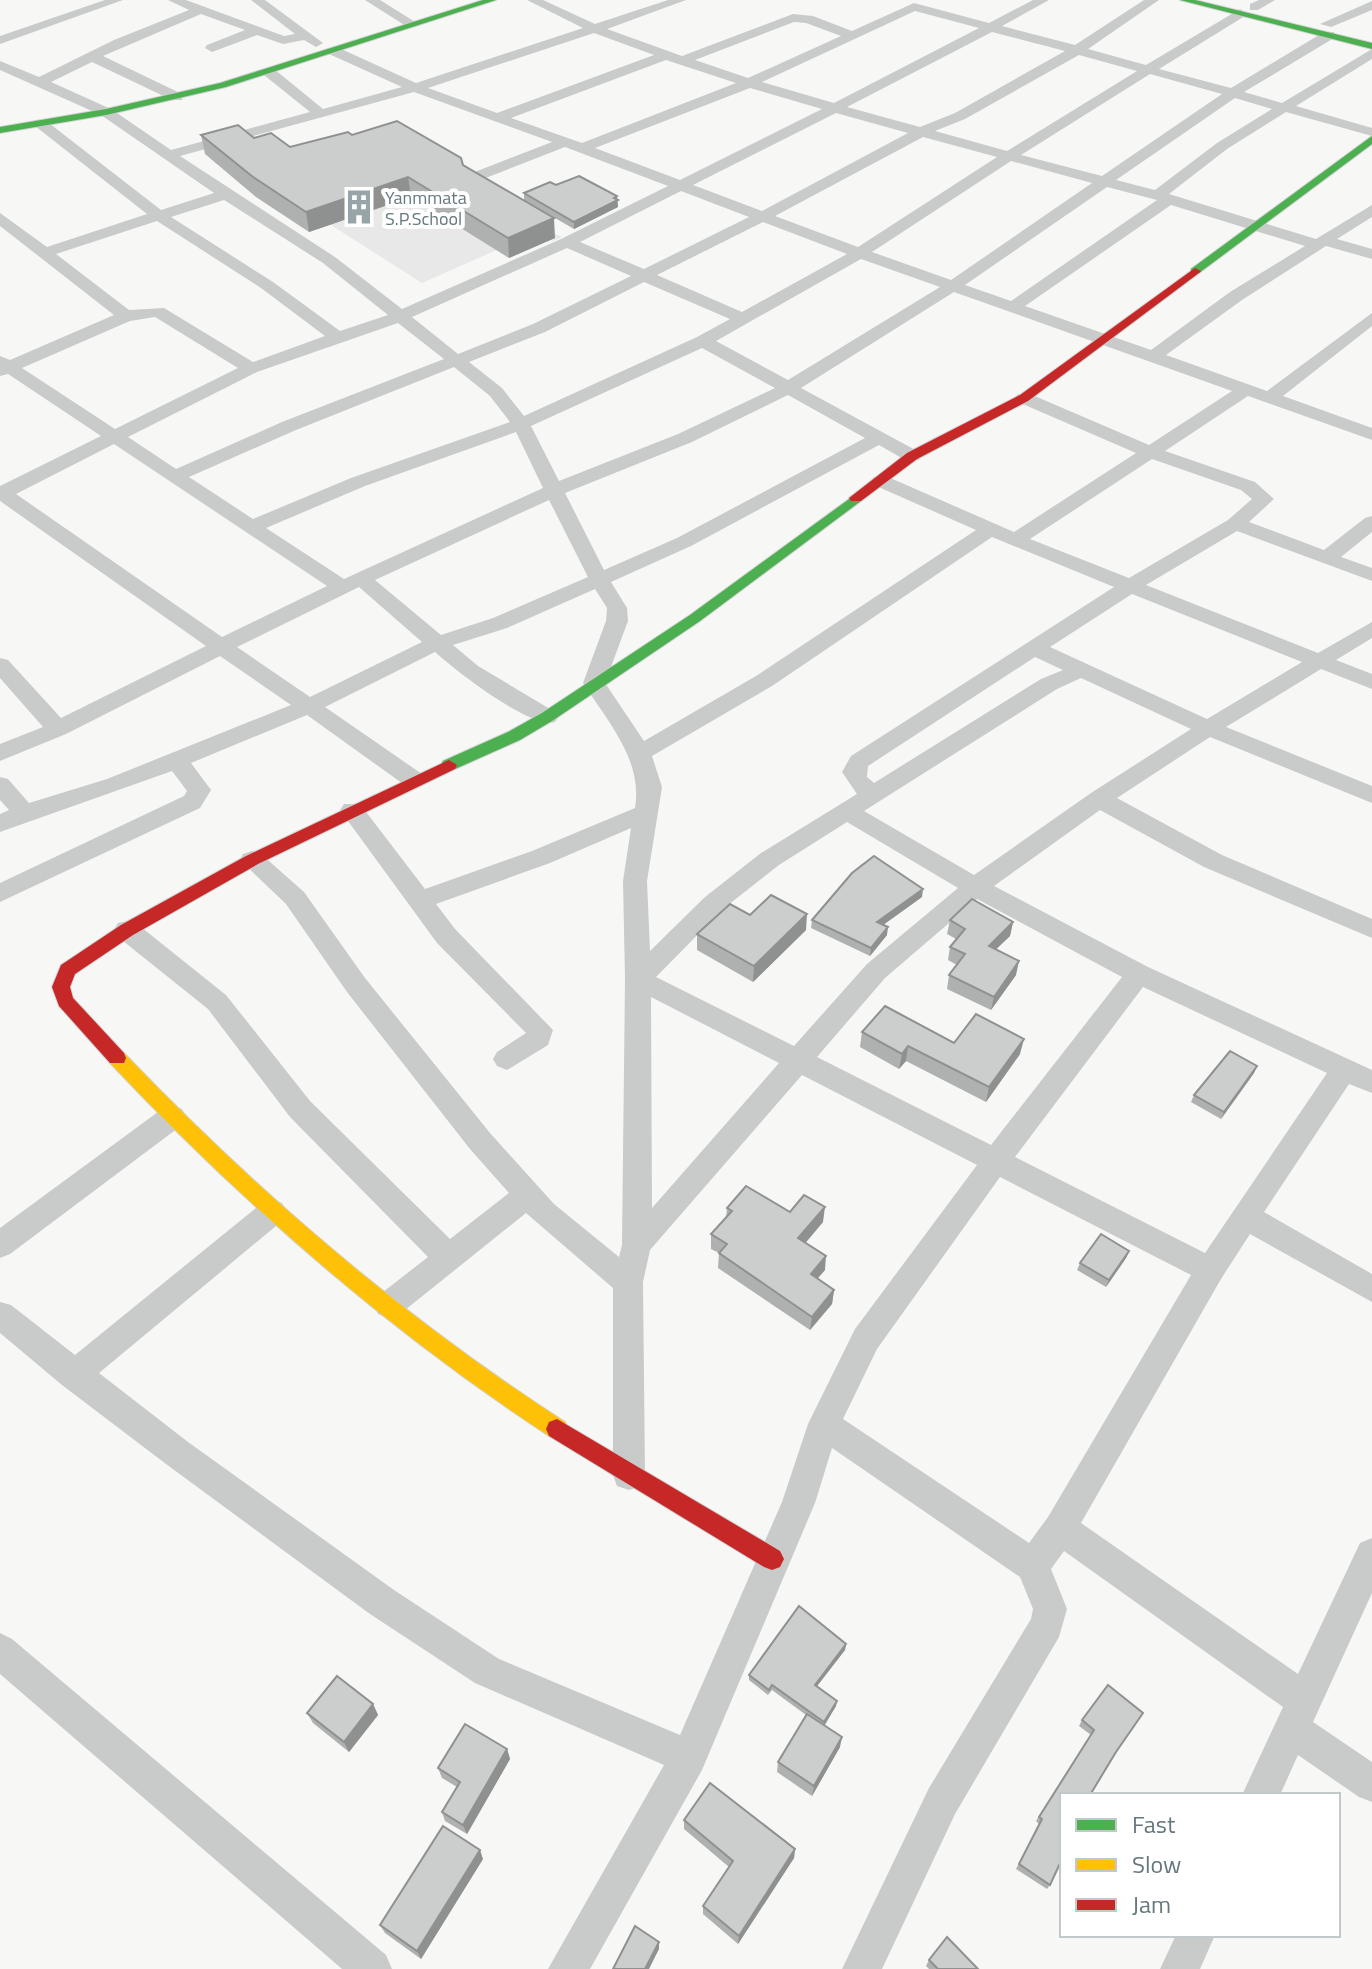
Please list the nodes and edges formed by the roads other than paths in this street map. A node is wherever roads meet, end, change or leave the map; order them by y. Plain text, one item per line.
1 (117, 0) edge
2 (174, 0) edge
3 (371, 0) edge
4 (492, 0) edge
5 (533, 0) edge
6 (680, 0) edge
7 (889, 0) edge
8 (929, 0) edge
9 (1043, 0) edge
10 (1153, 0) edge
11 (1184, 0) edge
12 (264, 2) edge
13 (58, 4) dead end
14 (1247, 5) edge
15 (1372, 5) edge
16 (914, 7) junction
17 (200, 10) junction
18 (78, 13) junction
19 (229, 18) junction
20 (414, 25) junction
21 (0, 28) edge
22 (992, 28) junction
23 (594, 29) junction
24 (1328, 29) junction
25 (257, 30) junction
26 (16, 35) junction
27 (851, 35) junction
28 (1372, 35) edge
29 (306, 36) junction
30 (0, 40) edge
31 (1372, 46) edge
32 (212, 48) dead end
33 (1077, 50) junction
34 (331, 52) junction
35 (1372, 53) edge
36 (666, 55) junction
37 (93, 57) junction
38 (684, 60) junction
39 (2, 66) edge
40 (1152, 70) junction
41 (269, 72) junction
42 (39, 83) junction
43 (749, 83) junction
44 (415, 88) junction
45 (1233, 93) junction
46 (177, 97) junction
47 (835, 108) junction
48 (1285, 108) junction
49 (106, 112) junction
50 (326, 117) junction
51 (499, 117) junction
52 (40, 123) junction
53 (0, 130) edge
54 (921, 132) junction
55 (1372, 132) edge
56 (1372, 139) edge
57 (565, 142) junction
58 (583, 148) junction
59 (167, 155) junction
60 (1007, 157) junction
61 (1107, 183) junction
62 (679, 184) junction
63 (226, 194) junction
64 (1163, 198) junction
65 (510, 204) edge
66 (1372, 210) edge
67 (159, 216) junction
68 (763, 216) junction
69 (0, 218) edge
70 (1255, 225) junction
71 (567, 237) junction
72 (1320, 242) junction
73 (46, 252) junction
74 (860, 253) junction
75 (1372, 254) edge
76 (643, 277) junction
77 (954, 285) junction
78 (1014, 306) junction
79 (126, 316) junction
80 (400, 316) junction
81 (1372, 318) edge
82 (744, 319) junction
83 (338, 338) junction
84 (1103, 339) junction
85 (703, 341) junction
86 (1152, 357) junction
87 (457, 362) junction
88 (3, 367) edge
89 (251, 368) junction
90 (788, 388) junction
91 (1244, 391) junction
92 (1024, 398) junction
93 (1268, 399) junction
94 (521, 424) junction
95 (1372, 434) edge
96 (112, 437) junction
97 (878, 438) junction
98 (1148, 451) junction
99 (912, 456) junction
100 (174, 477) junction
101 (881, 481) junction
102 (555, 490) junction
103 (1, 493) edge
104 (1372, 522) edge
105 (1235, 524) junction
106 (254, 526) junction
107 (990, 530) junction
108 (1015, 540) junction
109 (1326, 559) junction
110 (1372, 575) edge
111 (599, 580) junction
112 (352, 584) junction
113 (1130, 586) junction
114 (1372, 629) edge
115 (435, 644) junction
116 (224, 647) junction
117 (1034, 648) junction
118 (1318, 662) junction
119 (1, 668) edge
120 (1079, 671) junction
121 (1372, 682) edge
122 (594, 683) junction
123 (309, 706) junction
124 (547, 717) junction
125 (1208, 728) junction
126 (58, 729) junction
127 (0, 753) edge
128 (640, 753) junction
129 (176, 759) junction
130 (414, 780) junction
131 (0, 785) edge
132 (1372, 795) edge
133 (873, 796) junction
134 (1099, 799) junction
135 (352, 810) junction
136 (846, 811) junction
137 (24, 813) junction
138 (646, 813) junction
139 (0, 824) edge
140 (252, 860) junction
141 (975, 887) junction
142 (0, 893) edge
143 (418, 901) junction
144 (1372, 929) edge
145 (127, 930) junction
146 (1139, 974) junction
147 (638, 979) junction
148 (507, 1059) dead end
149 (798, 1061) junction
150 (1359, 1075) edge
151 (172, 1117) junction
152 (994, 1163) junction
153 (528, 1195) junction
154 (272, 1212) junction
155 (1245, 1216) junction
156 (0, 1245) edge
157 (637, 1245) junction
158 (448, 1257) junction
159 (1210, 1270) junction
160 (628, 1282) junction
161 (1372, 1289) edge
162 (389, 1305) junction
163 (0, 1315) edge
164 (73, 1375) junction
165 (824, 1424) junction
166 (629, 1475) junction
167 (1060, 1528) junction
168 (1372, 1555) edge
169 (772, 1559) junction
170 (1033, 1566) junction
171 (0, 1651) edge
172 (1297, 1714) junction
173 (689, 1757) junction
174 (1372, 1784) edge
175 (1262, 1793) edge
176 (1195, 1937) edge
177 (372, 1969) edge
178 (568, 1969) edge
179 (862, 1969) edge
180 (1180, 1969) edge

1 - 18 street
2 - 17 street
3 - 20 street
4 - 20 main road
5 - 23 street
6 - 23 street
7 - 16 street
8 - 16 street
9 - 22 street
10 - 33 street
11 - 14 main road
12 - 19 street
12 - 29 street
13 - 18 street
14 - 24 main road
14 - 40 street
15 - 24 street
16 - 22 street
16 - 27 street
17 - 19 street
17 - 37 street
18 - 26 street
19 - 25 street
20 - 34 main road
21 - 26 street
22 - 33 street
22 - 47 street
23 - 36 street
23 - 44 street
24 - 28 main road
24 - 31 main road
24 - 45 street
25 - 29 street
25 - 32 street
26 - 30 street
27 - 38 street
27 - 43 street
29 - 34 street
33 - 40 street
33 - 54 street
34 - 41 main road
34 - 44 street
35 - 48 street
36 - 38 street
36 - 51 street
37 - 42 street
37 - 46 street
38 - 43 street
39 - 42 street
40 - 45 street
40 - 60 street
41 - 46 main road
41 - 50 street
42 - 49 street
43 - 47 street
43 - 58 street
44 - 50 street
44 - 51 street
45 - 48 street
45 - 61 street
46 - 49 main road
47 - 54 street
47 - 62 street
48 - 55 street
48 - 64 street
49 - 52 main road
49 - 59 street
50 - 59 street
51 - 57 street
52 - 53 main road
52 - 67 street
54 - 60 street
54 - 68 street
56 - 70 main road
57 - 58 street
57 - 65 street
58 - 62 street
59 - 63 street
60 - 61 street
60 - 74 street
61 - 64 street
61 - 77 street
62 - 68 street
62 - 71 street
63 - 67 street
63 - 80 street
64 - 70 street
64 - 78 street
66 - 72 street
67 - 73 street
67 - 83 street
68 - 74 street
68 - 76 street
69 - 73 street
70 - 72 street
70 - 84 main road
71 - 76 street
71 - 80 street
72 - 75 street
72 - 86 street
73 - 79 street
74 - 77 street
74 - 82 street
76 - 82 street
76 - 87 street
77 - 78 street
77 - 90 street
78 - 84 street
79 - 88 street
79 - 89 street
80 - 83 street
80 - 87 street
81 - 93 street
82 - 85 street
83 - 89 street
84 - 86 street
84 - 92 main road
85 - 90 street
85 - 94 street
86 - 91 street
87 - 94 street
87 - 100 street
88 - 96 street
89 - 96 street
90 - 97 street
90 - 102 street
91 - 93 street
91 - 98 street
92 - 98 street
92 - 99 main road
93 - 95 street
94 - 102 street
94 - 106 street
96 - 100 street
96 - 103 street
97 - 99 street
97 - 111 street
98 - 105 street
98 - 108 street
99 - 101 main road
100 - 106 street
101 - 107 street
101 - 122 main road
102 - 111 street
102 - 112 street
103 - 116 street
104 - 109 street
105 - 109 street
105 - 113 street
106 - 112 street
107 - 108 street
107 - 128 street
108 - 113 street
109 - 110 street
111 - 115 street
111 - 122 street
112 - 115 street
112 - 116 street
113 - 117 street
113 - 118 street
114 - 118 street
115 - 123 street
115 - 124 street
116 - 123 street
116 - 126 street
117 - 120 street
117 - 133 street
118 - 121 street
118 - 125 street
119 - 126 street
120 - 125 street
120 - 133 street
122 - 124 main road
122 - 128 street
123 - 129 street
123 - 130 street
124 - 130 main road
125 - 132 street
125 - 134 street
126 - 127 street
128 - 138 street
129 - 137 street
129 - 142 street
130 - 135 main road
131 - 137 street
133 - 136 street
134 - 141 street
134 - 144 street
135 - 140 main road
135 - 143 street
136 - 141 street
136 - 147 street
137 - 139 street
138 - 143 street
138 - 147 street
140 - 145 main road
140 - 153 street
141 - 146 street
141 - 149 street
143 - 148 street
145 - 151 main road
145 - 158 street
146 - 150 street
146 - 152 street
147 - 149 street
147 - 157 street
149 - 152 street
149 - 157 street
150 - 155 street
151 - 154 main road
151 - 156 street
152 - 159 street
152 - 165 street
153 - 158 street
153 - 160 street
154 - 162 main road
154 - 164 street
155 - 159 street
155 - 161 street
157 - 160 street
158 - 162 street
159 - 167 street
160 - 166 street
162 - 166 main road
163 - 164 street
164 - 173 street
165 - 169 street
165 - 170 street
166 - 169 main road
167 - 170 street
167 - 172 street
168 - 172 street
169 - 173 street
170 - 179 street
171 - 177 street
172 - 174 street
172 - 175 street
173 - 178 street
176 - 180 street

